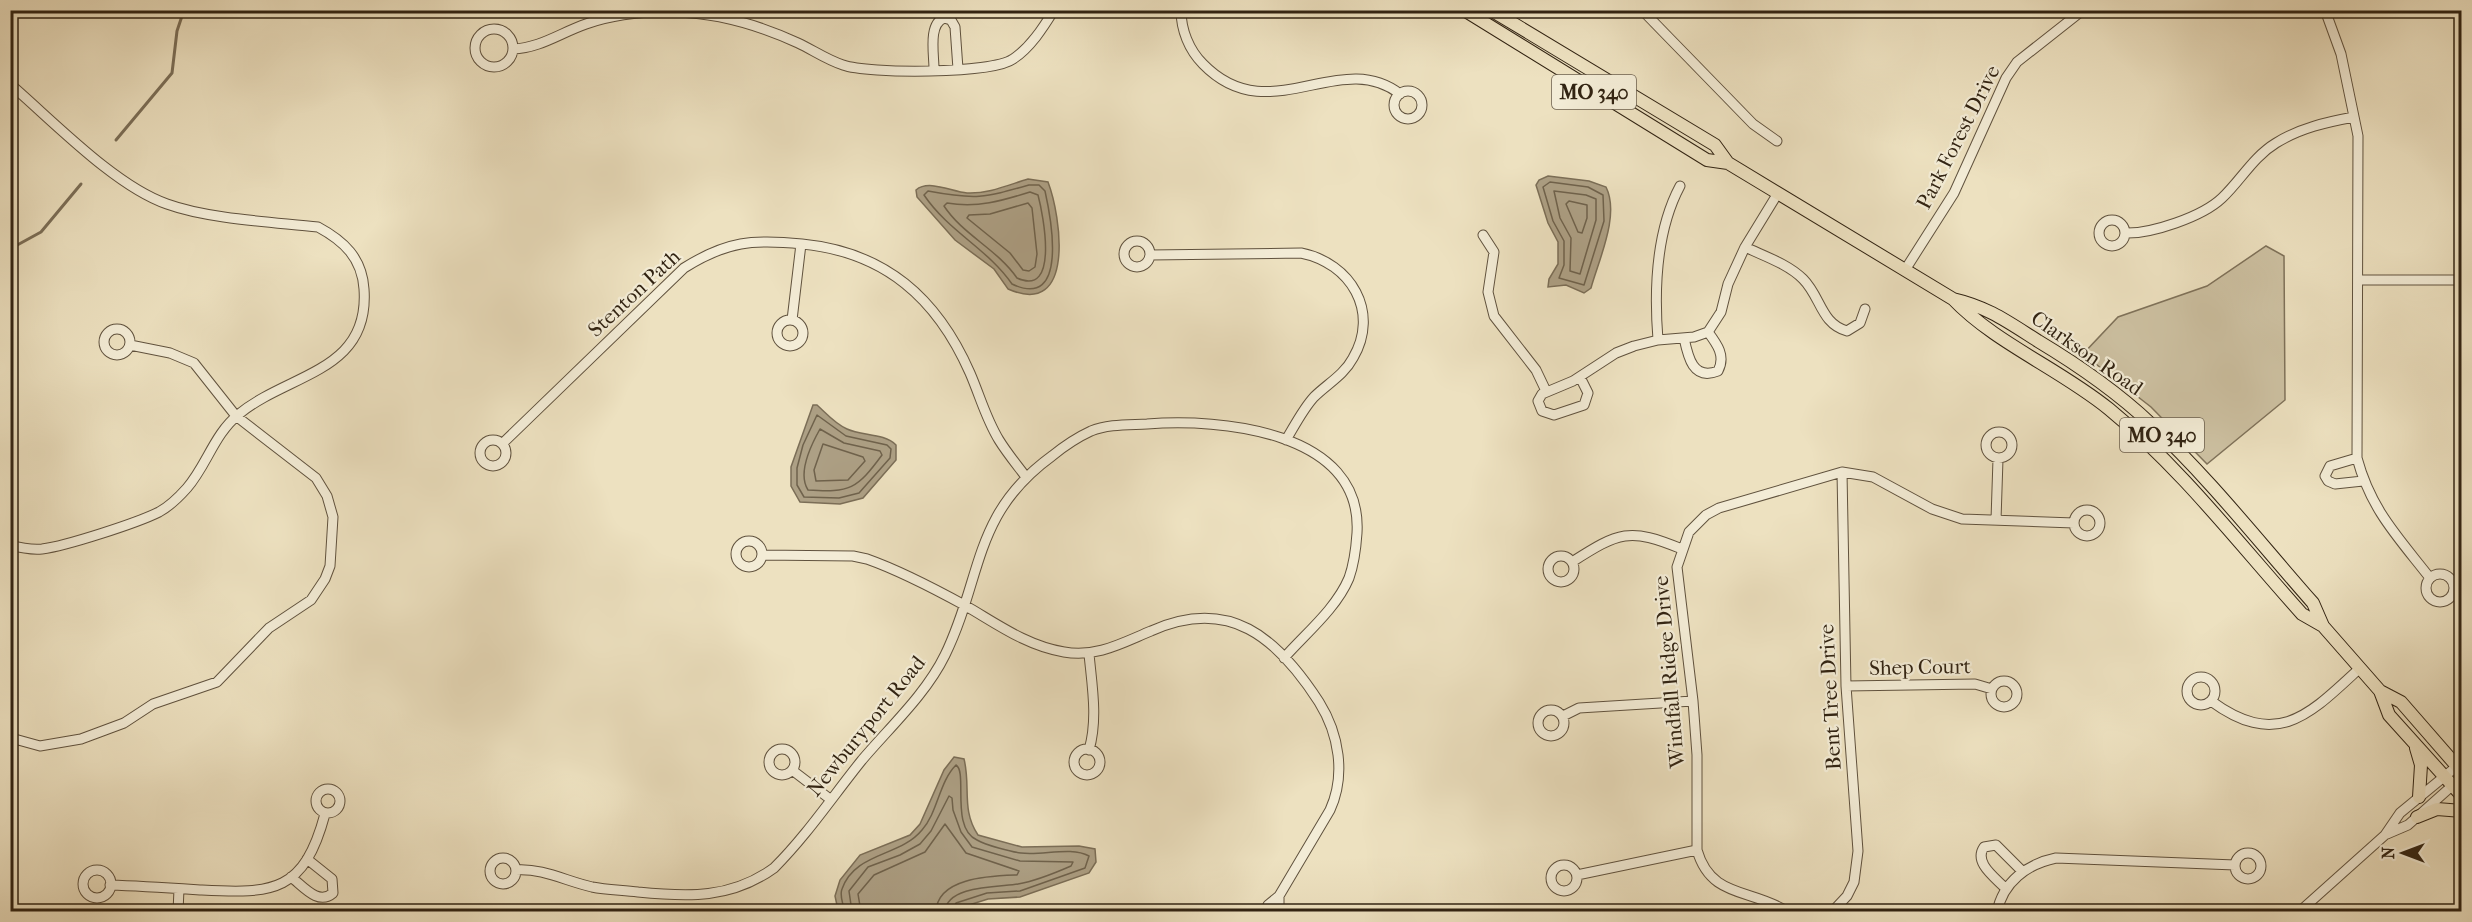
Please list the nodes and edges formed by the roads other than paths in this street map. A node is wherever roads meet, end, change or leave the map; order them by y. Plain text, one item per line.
1 (1054, 10) edge
2 (1180, 10) edge
3 (1464, 10) edge
4 (1491, 10) edge
5 (1642, 10) edge
6 (2083, 10) edge
7 (2325, 10) edge
8 (513, 49) junction
9 (934, 69) junction
10 (958, 69) junction
11 (10, 84) edge
12 (1400, 94) dead end
13 (2354, 117) junction
14 (1777, 141) dead end
15 (1728, 163) junction
16 (1680, 186) dead end
17 (1778, 193) junction
18 (2125, 233) dead end
19 (1483, 235) dead end
20 (801, 244) junction
21 (1745, 247) junction
22 (1150, 255) dead end
23 (1905, 270) junction
24 (2359, 280) junction
25 (2462, 280) edge
26 (1865, 309) dead end
27 (792, 320) dead end
28 (1708, 332) junction
29 (1684, 338) junction
30 (1658, 340) junction
31 (130, 345) dead end
32 (1580, 377) junction
33 (1546, 391) junction
34 (236, 416) junction
35 (1286, 440) junction
36 (504, 442) dead end
37 (2357, 458) junction
38 (1998, 459) dead end
39 (1842, 472) junction
40 (1026, 477) junction
41 (2363, 481) junction
42 (1996, 520) junction
43 (2074, 523) dead end
44 (10, 545) edge
45 (1682, 549) junction
46 (762, 555) dead end
47 (1572, 562) dead end
48 (2430, 578) dead end
49 (965, 605) junction
50 (1089, 654) junction
51 (1284, 658) junction
52 (2360, 668) junction
53 (1846, 686) junction
54 (1992, 689) dead end
55 (2380, 691) junction
56 (2211, 700) dead end
57 (1693, 701) junction
58 (1563, 716) dead end
59 (10, 728) edge
60 (11, 738) edge
61 (2415, 744) junction
62 (1089, 750) dead end
63 (792, 770) dead end
64 (2456, 773) edge
65 (2462, 796) edge
66 (2419, 797) junction
67 (830, 800) junction
68 (2462, 811) edge
69 (324, 814) dead end
70 (2417, 816) junction
71 (2385, 835) junction
72 (1696, 850) junction
73 (307, 859) junction
74 (2235, 865) dead end
75 (516, 870) dead end
76 (2023, 872) junction
77 (1577, 875) dead end
78 (291, 877) junction
79 (110, 885) dead end
80 (179, 889) junction
81 (2006, 889) junction
82 (1279, 896) junction
83 (178, 912) edge
84 (1265, 912) edge
85 (1279, 912) edge
86 (1788, 912) edge
87 (1832, 912) edge
88 (1997, 912) edge
89 (2299, 912) edge

1 - 10 street
2 - 12 street
3 - 15 main road, Clarkson Road / MO 340
4 - 15 main road, Clarkson Road / MO 340
5 - 14 street
6 - 23 street, Park Forest Drive
7 - 13 street
8 - 8 street
8 - 9 street
9 - 10 street
9 - 10 street
11 - 34 street
13 - 18 street
13 - 24 street
15 - 17 main road, Clarkson Road / MO 340
16 - 30 street
17 - 21 street
17 - 23 main road, Clarkson Road / MO 340
19 - 33 street
20 - 27 street
20 - 36 street, Stenton Path
20 - 40 street, Stenton Path
21 - 26 street
21 - 28 street
22 - 35 street
23 - 52 main road, Clarkson Road / MO 340
24 - 25 street
24 - 37 street
28 - 29 street
28 - 29 street
29 - 30 street
30 - 32 street
31 - 34 street
32 - 33 street
32 - 33 street
34 - 44 street
34 - 60 street
35 - 40 street, Newburyport Road
35 - 51 street, Newburyport Road
37 - 41 street
37 - 41 street
38 - 42 street
39 - 42 street, Windfall Ridge Drive
39 - 45 street, Windfall Ridge Drive
39 - 53 street, Bent Tree Drive
40 - 49 street, Newburyport Road
41 - 48 street
42 - 43 street, Windfall Ridge Drive
45 - 47 street
45 - 57 street, Windfall Ridge Drive
46 - 49 street
49 - 50 street
49 - 67 street, Newburyport Road
50 - 51 street
50 - 62 street
51 - 82 street
52 - 55 main road, Clarkson Road / MO 340
52 - 56 street
53 - 54 street, Shep Court
53 - 87 street, Bent Tree Drive
55 - 61 main road, Clarkson Road / MO 340
55 - 64 main road, Clarkson Road / MO 340
57 - 58 street
57 - 72 street, Windfall Ridge Drive
59 - 60 street
61 - 64 main road, Clarkson Road / MO 340
61 - 66 main road
63 - 67 street
64 - 65 main road, Clarkson Road / MO 340
64 - 66 street
64 - 70 street
66 - 71 street
67 - 75 street, Newburyport Road
68 - 70 main road
69 - 73 street
70 - 71 street
71 - 89 street
72 - 77 street
72 - 86 street, Windfall Ridge Drive
73 - 78 street
73 - 78 street
74 - 76 street
76 - 81 street
76 - 81 street
78 - 80 street
79 - 80 street
80 - 83 street
81 - 88 street
82 - 84 street
82 - 85 street

